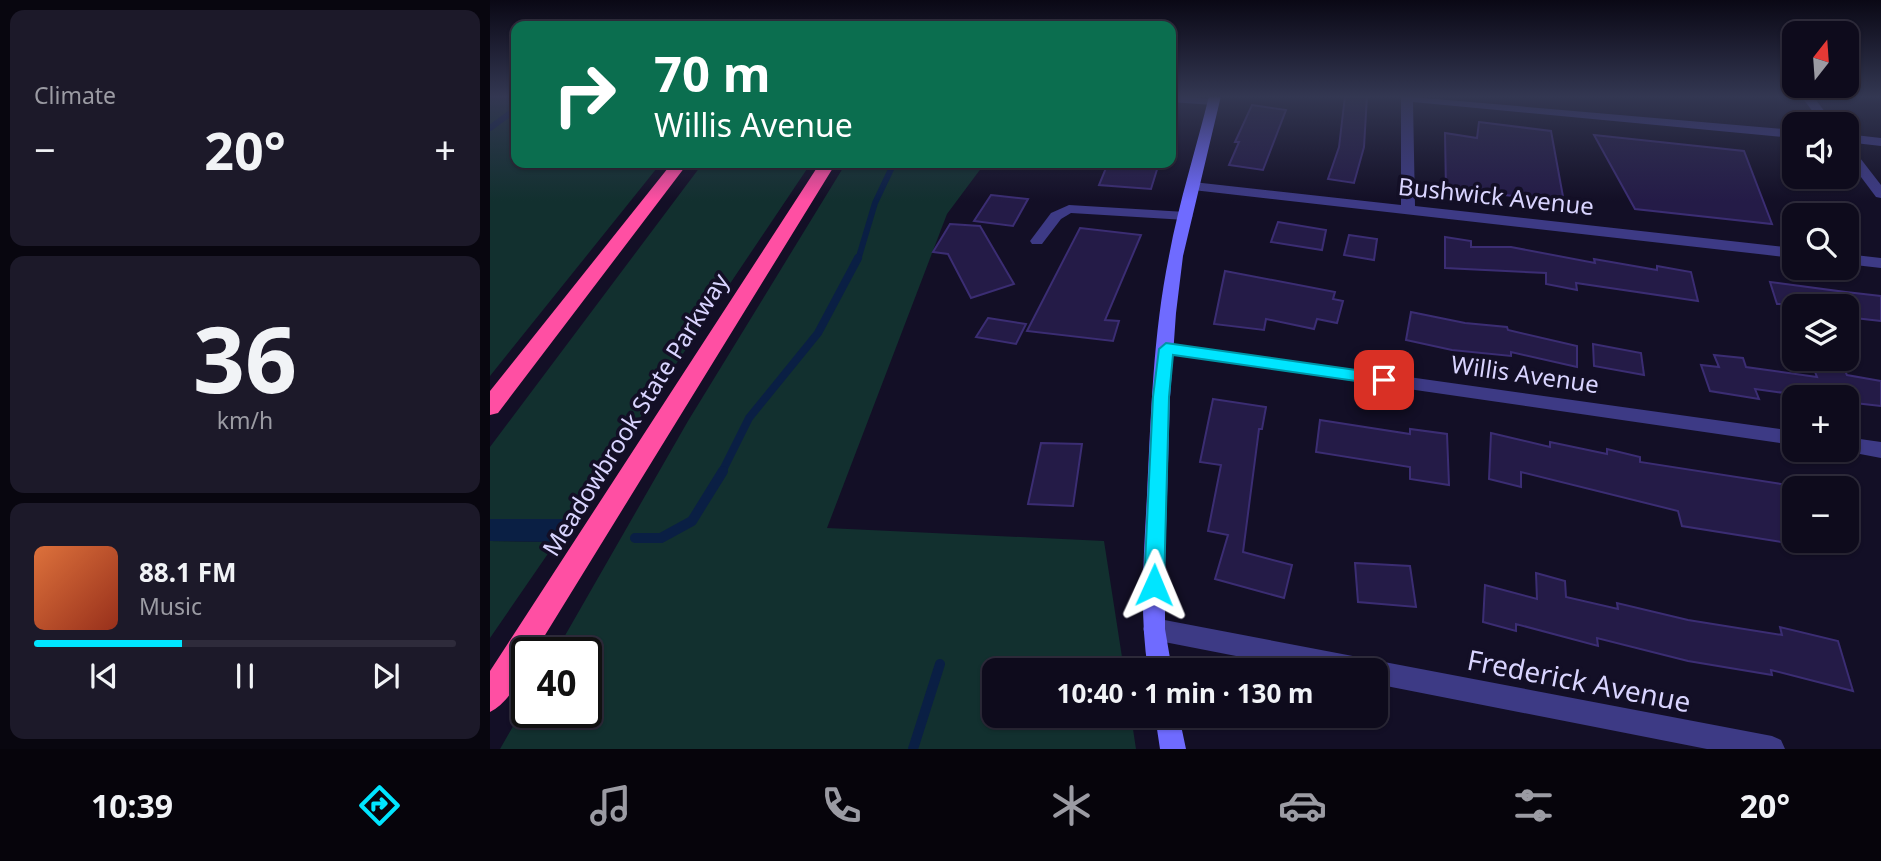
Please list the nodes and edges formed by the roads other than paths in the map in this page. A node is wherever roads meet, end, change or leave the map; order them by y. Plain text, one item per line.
1 (1206, 131) edge
2 (1408, 131) edge
3 (1762, 131) edge
4 (1782, 133) edge
5 (1859, 139) edge
6 (1881, 142) edge
7 (1859, 165) edge
8 (676, 168) edge
9 (825, 168) edge
10 (1193, 186) junction
11 (1881, 194) edge
12 (1408, 210) junction
13 (1186, 216) junction
14 (1037, 241) dead end
15 (1782, 252) edge
16 (1859, 260) edge
17 (1881, 263) edge
18 (1166, 349) junction
19 (490, 407) edge
20 (1782, 436) edge
21 (1859, 447) edge
22 (1881, 450) edge
23 (1154, 629) junction
24 (1158, 658) edge
25 (1305, 658) edge
26 (1388, 674) edge
27 (490, 697) edge
28 (1169, 728) edge
29 (1173, 749) edge
30 (1772, 749) edge

1 - 10 street
2 - 12 street
3 - 4 street
5 - 6 street
7 - 11 street
8 - 19 highway
9 - 27 highway, Meadowbrook State Parkway
10 - 12 street, Bushwick Avenue
10 - 13 street
12 - 15 street, Bushwick Avenue
13 - 14 street
13 - 18 street
16 - 17 street
18 - 20 street, Willis Avenue
18 - 23 street
21 - 22 street
23 - 24 street
23 - 25 street
26 - 30 street, Frederick Avenue
28 - 29 street

